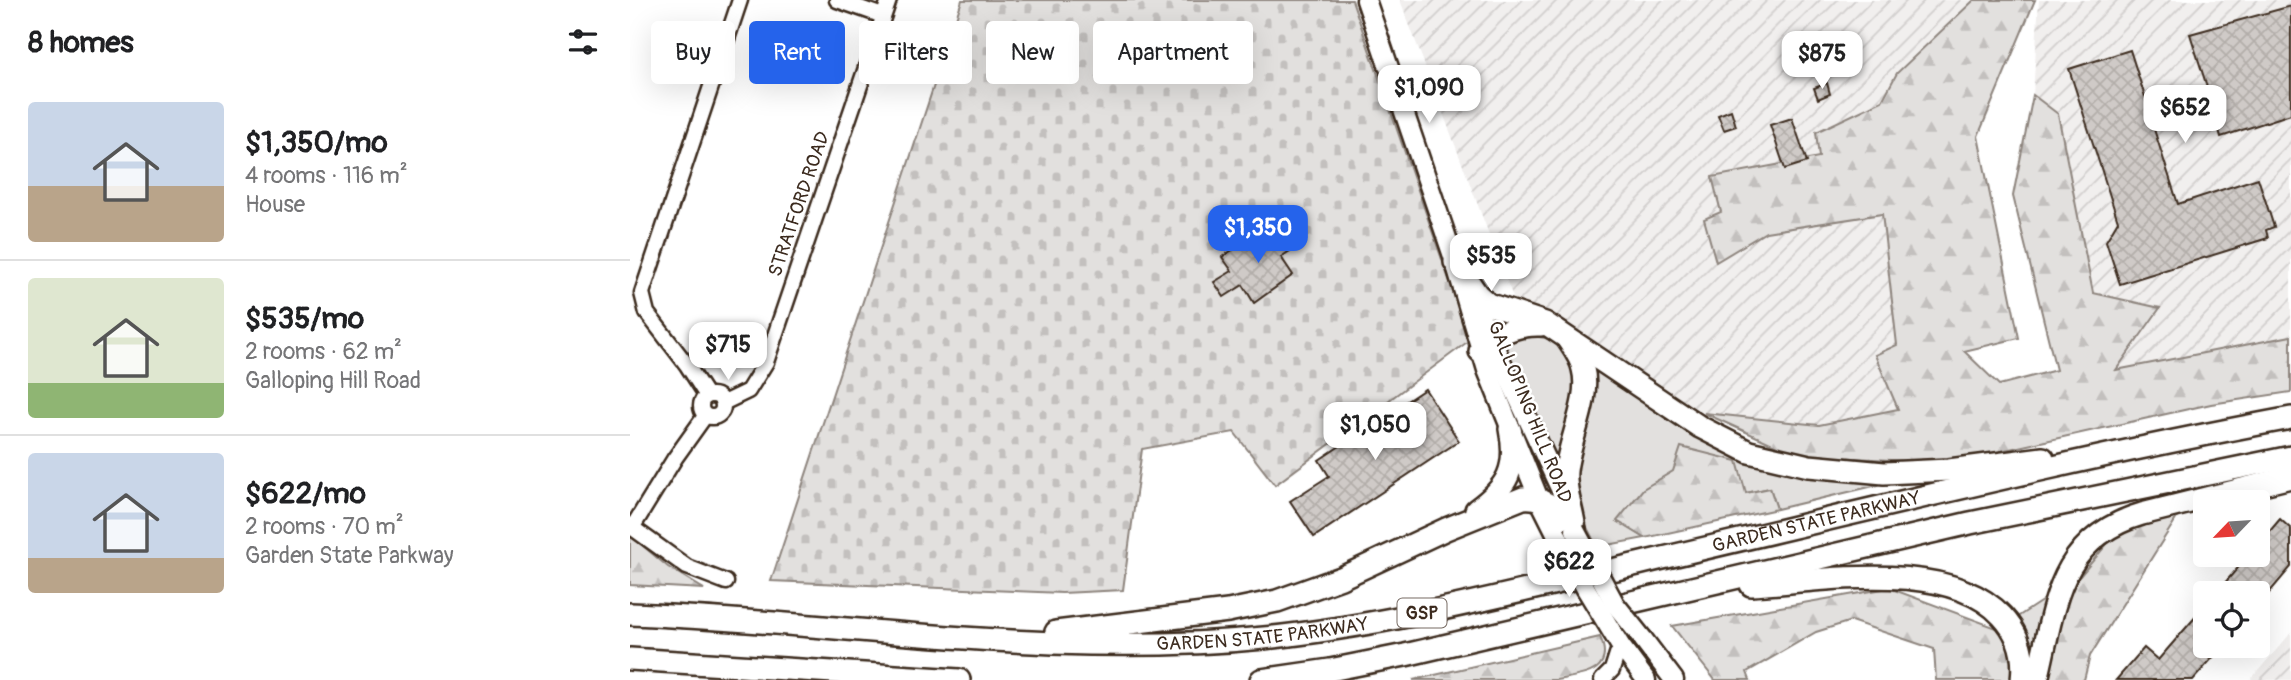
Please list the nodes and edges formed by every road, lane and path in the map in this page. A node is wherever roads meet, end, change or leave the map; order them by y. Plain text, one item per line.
1 (740, 0) edge
2 (838, 0) edge
3 (889, 0) edge
4 (1366, 0) edge
5 (883, 16) junction
6 (1455, 262) junction
7 (1559, 332) junction
8 (1486, 345) junction
9 (707, 396) junction
10 (723, 403) junction
11 (705, 416) junction
12 (2291, 418) edge
13 (1510, 429) junction
14 (2197, 436) junction
15 (2291, 457) edge
16 (2291, 477) edge
17 (1539, 499) junction
18 (631, 527) edge
19 (1446, 529) junction
20 (1566, 531) junction
21 (726, 582) dead end
22 (1676, 592) junction
23 (1615, 604) junction
24 (630, 614) edge
25 (963, 637) junction
26 (1620, 645) junction
27 (630, 659) edge
28 (959, 680) edge
29 (1261, 680) edge
30 (1602, 680) edge
31 (1646, 680) edge
32 (1674, 680) edge
33 (2022, 680) edge
34 (2037, 680) edge

1 - 9 street
2 - 5 street
3 - 5 street, STRATFORD ROAD
4 - 6 main road, GALLOPING HILL ROAD
5 - 10 street, STRATFORD ROAD
6 - 7 highway
6 - 8 main road, GALLOPING HILL ROAD
7 - 8 highway
7 - 14 highway
7 - 20 highway
8 - 13 main road, GALLOPING HILL ROAD
8 - 20 main road, GALLOPING HILL ROAD
9 - 10 street
9 - 11 street
10 - 11 street
11 - 18 street
12 - 14 highway, GARDEN STATE PARKWAY / GSP
13 - 17 main road, GALLOPING HILL ROAD
13 - 19 highway
14 - 25 highway, GARDEN STATE PARKWAY / GSP
15 - 22 highway, GARDEN STATE PARKWAY / GSP
16 - 34 highway
17 - 19 highway
17 - 20 highway
18 - 21 street
19 - 25 highway
20 - 23 main road, GALLOPING HILL ROAD, bridge
20 - 26 main road, GALLOPING HILL ROAD, bridge
22 - 29 highway, GARDEN STATE PARKWAY / GSP
22 - 33 highway
23 - 26 main road, bridge
23 - 32 main road, GALLOPING HILL ROAD, bridge
24 - 25 highway, GARDEN STATE PARKWAY / GSP
26 - 30 street
26 - 31 main road, GALLOPING HILL ROAD
27 - 28 highway

